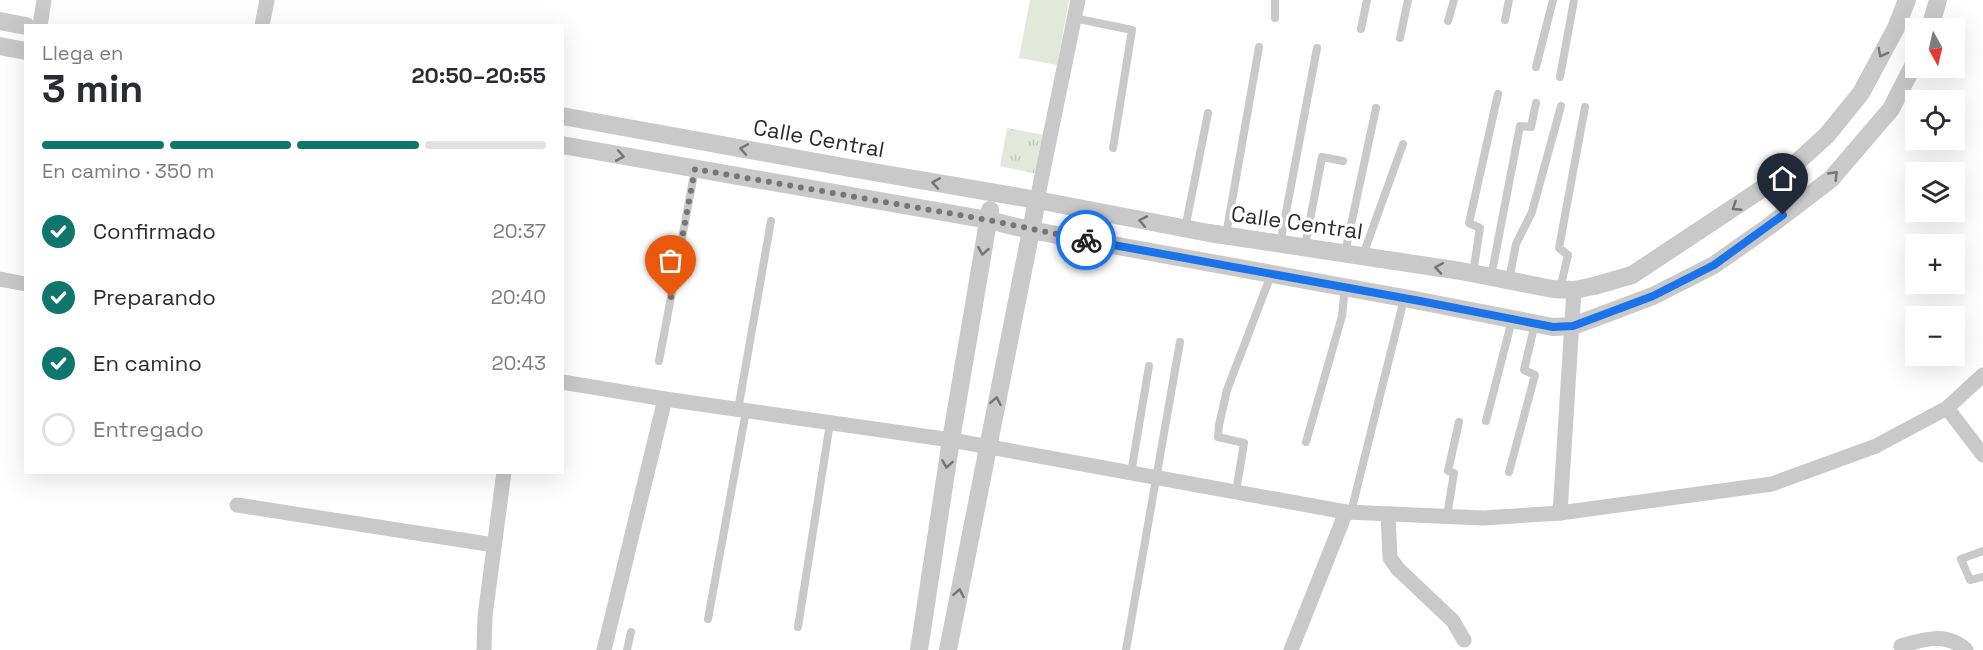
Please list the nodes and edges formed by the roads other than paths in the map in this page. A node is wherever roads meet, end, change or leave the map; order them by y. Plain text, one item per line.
1 (44, 0) edge
2 (267, 0) edge
3 (1078, 0) edge
4 (1275, 0) edge
5 (1367, 0) edge
6 (1408, 0) edge
7 (1454, 0) edge
8 (1509, 0) edge
9 (1553, 0) edge
10 (1574, 0) edge
11 (1907, 0) edge
12 (1938, 0) edge
13 (1074, 18) junction
14 (1275, 18) dead end
15 (1932, 18) edge
16 (1505, 20) dead end
17 (0, 21) edge
18 (1448, 21) dead end
19 (40, 24) edge
20 (261, 24) edge
21 (24, 26) edge
22 (1362, 29) dead end
23 (1400, 38) dead end
24 (0, 46) edge
25 (1259, 47) dead end
26 (1317, 48) dead end
27 (24, 51) edge
28 (1536, 67) dead end
29 (1560, 77) dead end
30 (1907, 78) edge
31 (1498, 94) dead end
32 (1536, 103) dead end
33 (1561, 106) dead end
34 (1585, 107) dead end
35 (1376, 108) dead end
36 (1208, 113) dead end
37 (564, 116) edge
38 (1403, 144) dead end
39 (564, 145) edge
40 (1113, 148) dead end
41 (1343, 161) dead end
42 (695, 169) junction
43 (994, 194) junction
44 (1037, 200) junction
45 (988, 220) junction
46 (771, 222) dead end
47 (1185, 229) junction
48 (1030, 230) junction
49 (1217, 235) junction
50 (1280, 244) junction
51 (1305, 248) junction
52 (1354, 255) junction
53 (1204, 261) junction
54 (1272, 273) junction
55 (1473, 273) junction
56 (0, 279) edge
57 (1500, 279) junction
58 (24, 284) edge
59 (1346, 287) junction
60 (1567, 289) junction
61 (1404, 298) junction
62 (1512, 319) junction
63 (1535, 324) junction
64 (1573, 326) junction
65 (1180, 342) dead end
66 (659, 361) dead end
67 (1149, 366) dead end
68 (1983, 375) edge
69 (564, 382) edge
70 (665, 399) junction
71 (1947, 408) junction
72 (742, 410) junction
73 (1459, 422) dead end
74 (1486, 422) dead end
75 (830, 423) junction
76 (951, 440) junction
77 (1306, 442) dead end
78 (987, 447) junction
79 (1983, 455) edge
80 (1509, 472) dead end
81 (504, 474) edge
82 (1131, 474) junction
83 (1156, 478) junction
84 (1236, 492) junction
85 (237, 504) dead end
86 (1349, 512) junction
87 (1560, 513) junction
88 (1388, 514) junction
89 (1447, 516) junction
90 (494, 545) junction
91 (1983, 551) edge
92 (1983, 577) edge
93 (708, 619) dead end
94 (798, 627) dead end
95 (631, 632) dead end
96 (1464, 640) dead end
97 (1901, 646) dead end
98 (484, 650) edge
99 (604, 650) edge
100 (627, 650) edge
101 (919, 650) edge
102 (948, 650) edge
103 (1126, 650) edge
104 (1291, 650) edge
105 (1966, 650) edge

1 - 19 street
2 - 20 street
3 - 13 street
4 - 14 lane
5 - 22 lane
6 - 23 lane
7 - 18 lane
8 - 16 lane
9 - 28 lane
10 - 29 lane
11 -> 60 street, Calle Central
12 - 15 street
13 - 40 lane
13 - 44 street
17 - 21 street
24 - 27 street
25 - 49 lane
26 - 50 lane
64 -> 30 street
31 - 55 lane
32 - 57 lane
33 - 57 lane
34 - 60 lane
35 - 52 lane
36 - 47 lane
43 -> 37 street, Calle Central
38 - 52 lane
39 -> 42 street
41 - 51 lane
42 - 45 street
42 - 66 lane
43 - 44 street, Calle Central
43 - 45 street
47 -> 44 street, Calle Central
44 - 48 street
45 - 48 street
45 -> 76 street
46 - 72 lane
47 - 49 street, Calle Central
48 - 53 street
78 -> 48 street
49 - 50 street, Calle Central
49 - 53 street
50 - 51 street, Calle Central
51 - 52 street, Calle Central
55 -> 52 street, Calle Central
53 - 54 street
54 - 59 street
54 - 84 lane
55 - 57 street, Calle Central
56 - 58 street
57 - 60 street, Calle Central
59 - 61 street
59 - 77 lane
60 - 64 street
61 - 62 street
61 - 86 lane
62 - 63 street
62 - 74 lane
63 - 64 street
63 - 80 lane
64 - 87 street
65 - 83 lane
67 - 82 lane
68 - 71 street
69 - 70 street
70 - 72 street
70 - 99 street
71 - 79 street
71 - 87 street
72 - 75 street
72 - 93 lane
73 - 89 lane
75 - 76 street
75 - 94 lane
76 - 78 street
76 -> 101 street
78 - 82 street
102 -> 78 street
81 - 90 street
82 - 83 street
83 - 84 street
83 - 103 lane
84 - 86 street
85 - 90 street
86 - 88 street
86 - 104 street
87 - 89 street
88 - 89 street
88 - 96 street
90 - 98 street
91 - 92 lane
95 - 100 lane
97 - 105 street

